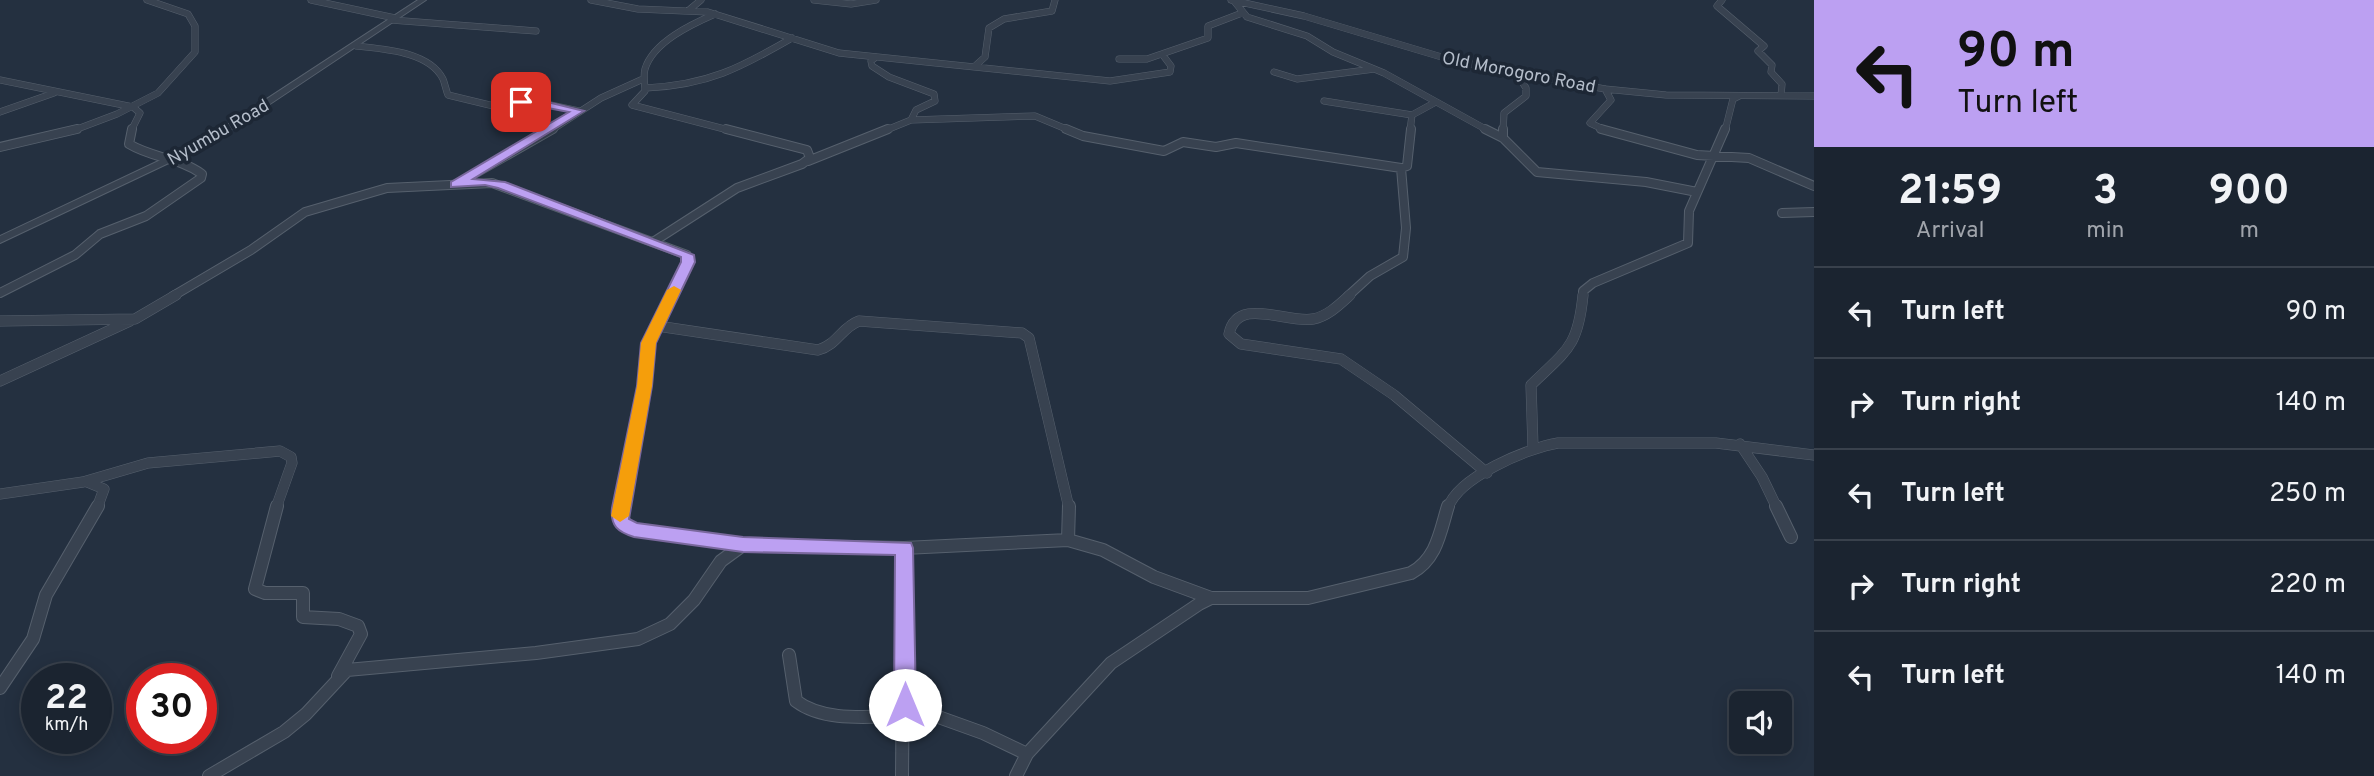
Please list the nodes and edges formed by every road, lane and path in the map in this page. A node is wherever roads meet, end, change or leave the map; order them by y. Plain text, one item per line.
1 (147, 0) edge
2 (311, 0) edge
3 (345, 0) edge
4 (423, 0) edge
5 (591, 0) edge
6 (701, 0) edge
7 (814, 0) edge
8 (876, 0) edge
9 (1055, 0) edge
10 (1232, 0) edge
11 (1722, 0) edge
12 (327, 5) junction
13 (690, 10) junction
14 (1242, 13) junction
15 (716, 14) junction
16 (393, 19) junction
17 (536, 31) dead end
18 (792, 38) junction
19 (356, 46) junction
20 (1162, 54) junction
21 (876, 57) junction
22 (1119, 59) dead end
23 (975, 66) junction
24 (1374, 69) junction
25 (1515, 71) junction
26 (1274, 72) dead end
27 (643, 79) junction
28 (0, 80) edge
29 (646, 88) junction
30 (1605, 89) junction
31 (54, 93) junction
32 (1740, 96) junction
33 (1781, 96) junction
34 (1814, 96) edge
35 (1324, 101) dead end
36 (1434, 103) junction
37 (133, 107) junction
38 (579, 111) junction
39 (0, 112) edge
40 (1412, 115) junction
41 (911, 120) junction
42 (1503, 138) junction
43 (0, 147) edge
44 (807, 150) junction
45 (825, 154) junction
46 (1713, 157) junction
47 (172, 160) junction
48 (808, 161) junction
49 (1401, 169) junction
50 (456, 185) junction
51 (1814, 186) edge
52 (1697, 192) junction
53 (1814, 212) edge
54 (1782, 213) dead end
55 (0, 240) edge
56 (653, 243) junction
57 (0, 293) edge
58 (135, 318) junction
59 (0, 321) edge
60 (660, 324) junction
61 (0, 381) edge
62 (1740, 444) junction
63 (1533, 447) junction
64 (1814, 455) edge
65 (1487, 473) junction
66 (83, 482) junction
67 (0, 494) edge
68 (1791, 537) dead end
69 (1068, 540) junction
70 (743, 545) junction
71 (904, 548) junction
72 (1211, 598) junction
73 (789, 655) dead end
74 (337, 677) junction
75 (0, 688) edge
76 (905, 710) junction
77 (1027, 754) junction
78 (209, 776) edge
79 (902, 776) edge
80 (1016, 776) edge

1 - 37 street
2 - 12 street
3 - 12 street
4 - 16 street, Nyumbu Road
5 - 13 street
6 - 13 street
7 - 8 street
9 - 23 street
10 - 14 street
10 - 25 street, Old Morogoro Road
11 - 33 street
12 - 16 street
13 - 15 street
14 - 20 street
14 - 24 street
15 - 18 street
15 - 27 street
16 - 17 street
16 - 19 street, Nyumbu Road
18 - 21 street
18 - 29 street
19 - 38 street
19 - 47 street, Nyumbu Road
20 - 22 street
20 - 23 street
21 - 23 street
21 - 41 street
24 - 26 street
24 - 36 street
25 - 30 street, Old Morogoro Road
25 - 42 street
27 - 29 street
27 - 38 street
28 - 31 street
29 - 44 street
30 - 32 street, Old Morogoro Road
30 - 46 street
31 - 37 street
31 - 39 street
32 - 33 street, Old Morogoro Road
32 - 46 street
33 - 34 street, Old Morogoro Road
35 - 40 street
36 - 40 street
36 - 42 street
37 - 43 street
37 - 47 street
38 - 50 street
40 - 49 street
41 - 45 street
41 - 49 street
42 - 52 street
44 - 45 street
44 - 48 street
45 - 48 street
46 - 51 street
46 - 52 street
47 - 55 street, Nyumbu Road
47 - 57 street
48 - 56 street
49 - 65 street
50 - 56 street
50 - 58 street
52 - 63 street
53 - 54 street
56 - 60 street
58 - 59 street
58 - 61 street
60 - 69 street
60 - 70 street
62 - 63 street
62 - 64 street
62 - 68 street
63 - 65 street
65 - 72 street
66 - 67 street
66 - 74 street
66 - 75 street
69 - 71 street
69 - 72 street
70 - 71 street
70 - 74 street
71 - 76 street
72 - 77 street
73 - 76 street
74 - 78 street
76 - 77 street
76 - 79 street
77 - 80 street

